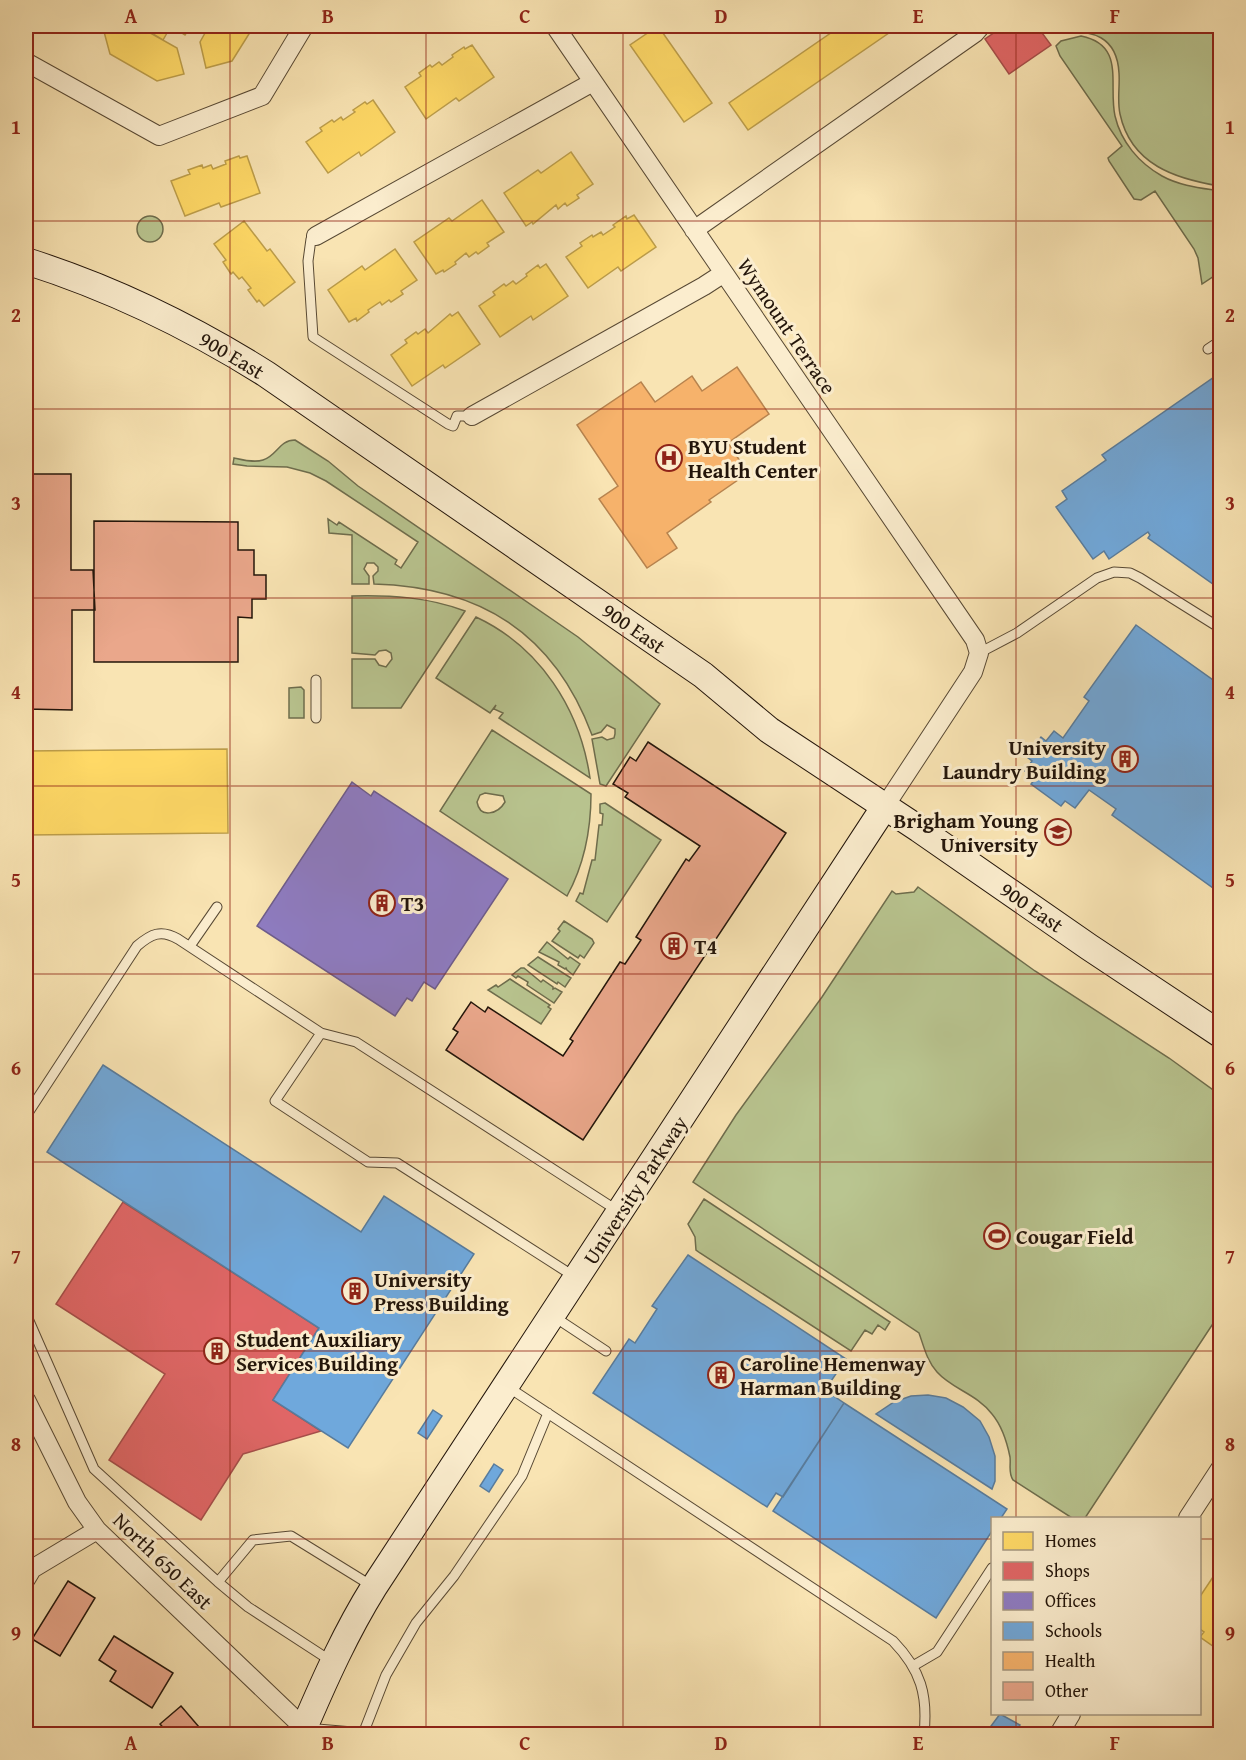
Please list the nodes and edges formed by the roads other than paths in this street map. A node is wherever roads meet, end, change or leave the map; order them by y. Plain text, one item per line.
1 (304, 26) edge
2 (555, 26) edge
3 (981, 26) edge
4 (26, 62) edge
5 (593, 82) junction
6 (694, 230) junction
7 (316, 236) joint
8 (26, 261) edge
9 (724, 273) junction
10 (1221, 341) edge
11 (1208, 349) dead end
12 (472, 416) joint
13 (1221, 628) edge
14 (979, 653) junction
15 (316, 680) dead end
16 (316, 718) dead end
17 (885, 806) junction
18 (217, 907) dead end
19 (190, 946) junction
20 (321, 1033) junction
21 (1221, 1034) edge
22 (26, 1116) edge
23 (620, 1213) junction
24 (577, 1278) junction
25 (26, 1314) edge
26 (553, 1316) junction
27 (606, 1351) dead end
28 (507, 1386) junction
29 (26, 1400) edge
30 (548, 1413) junction
31 (1221, 1469) edge
32 (1189, 1517) edge
33 (97, 1530) junction
34 (991, 1571) edge
35 (26, 1579) edge
36 (218, 1582) junction
37 (374, 1587) junction
38 (332, 1662) junction
39 (913, 1666) junction
40 (1070, 1715) edge
41 (304, 1731) edge
42 (363, 1734) edge
43 (924, 1734) edge
44 (1059, 1734) edge

1 - 4 street
2 - 5 street, Wymount Terrace
3 - 6 street
5 - 6 street, Wymount Terrace
5 - 7 street
6 - 9 street, Wymount Terrace
7 - 12 lane
8 - 17 main road, 900 East
9 - 12 street
9 - 14 street, Wymount Terrace
10 - 11 lane
13 - 14 lane
14 - 17 street, University Parkway
15 - 16 lane
17 - 21 main road, 900 East
17 - 23 main road, University Parkway
18 - 19 lane
19 - 20 lane
19 - 22 lane
20 - 23 lane
20 - 24 lane
23 - 24 main road, University Parkway
24 - 26 main road, University Parkway
25 - 36 lane
26 - 27 lane
26 - 28 main road, University Parkway
28 - 30 lane
28 - 37 main road, University Parkway
29 - 33 street, North 650 East
30 - 39 lane
30 - 42 lane
31 - 32 street
33 - 35 street
33 - 41 street, North 650 East
34 - 39 lane
36 - 37 lane
36 - 38 lane
37 - 38 main road, University Parkway
38 - 41 main road, University Parkway
39 - 43 lane
40 - 44 street
41 - 42 lane

